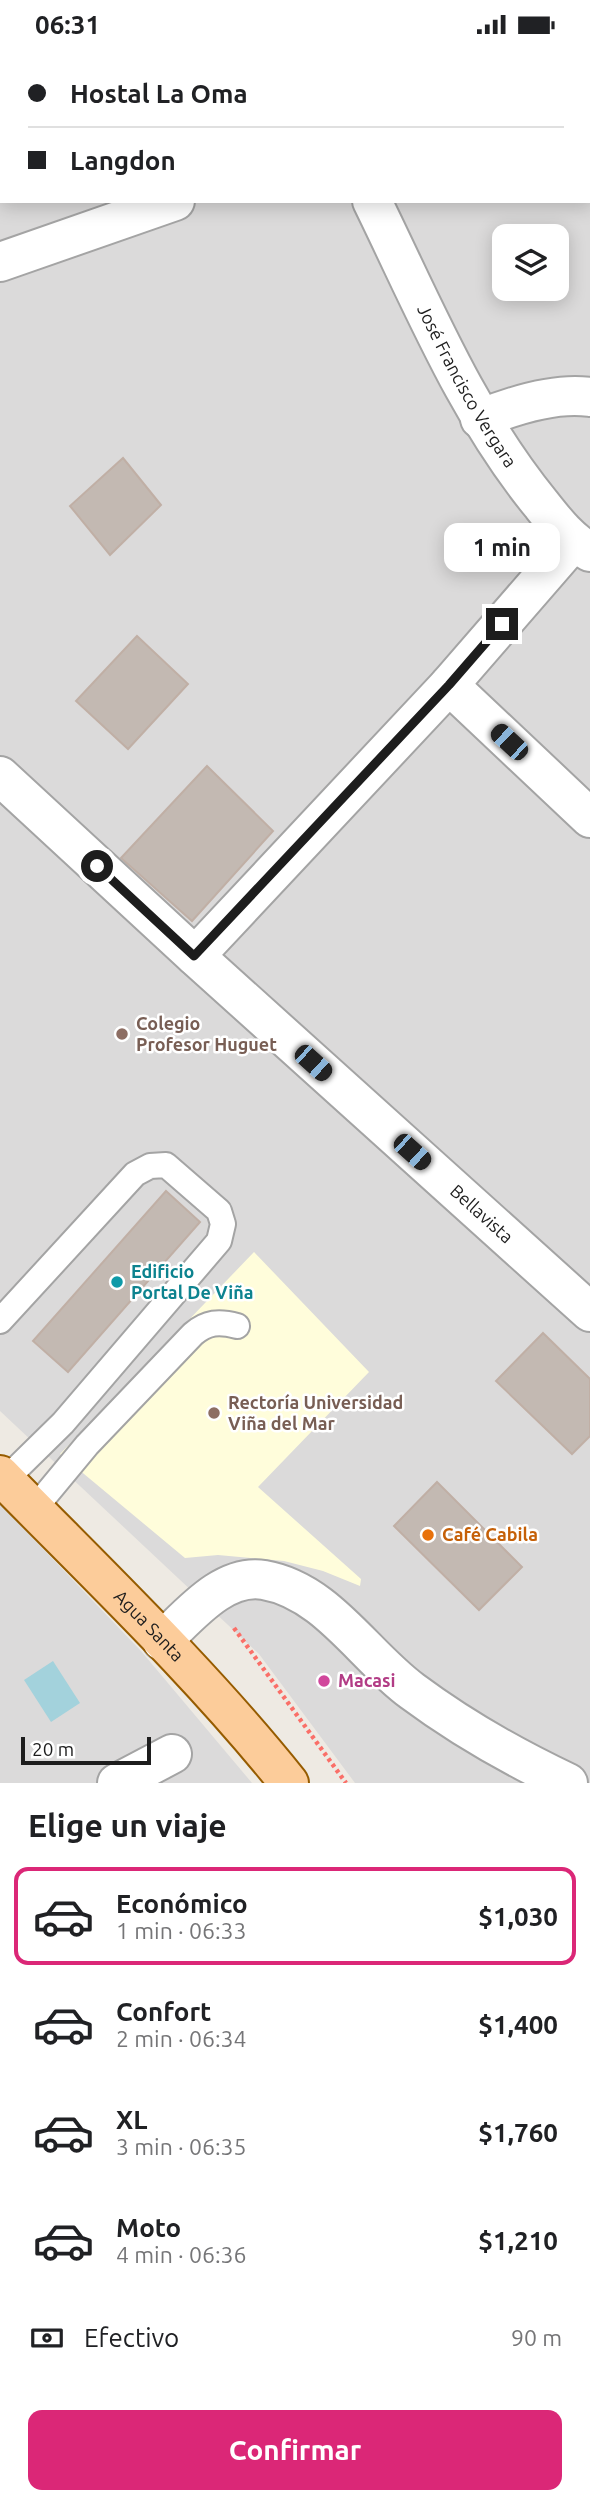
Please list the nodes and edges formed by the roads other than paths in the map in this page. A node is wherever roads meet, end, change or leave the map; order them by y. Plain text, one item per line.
1 (373, 203) edge
2 (157, 204) edge
3 (0, 262) edge
4 (590, 397) edge
5 (480, 419) junction
6 (581, 547) edge
7 (449, 685) junction
8 (0, 776) edge
9 (590, 818) edge
10 (194, 956) junction
11 (590, 1312) edge
12 (0, 1321) edge
13 (237, 1326) dead end
14 (3, 1477) edge
15 (34, 1509) junction
16 (162, 1641) junction
17 (172, 1754) dead end
18 (117, 1783) edge
19 (289, 1783) edge
20 (568, 1783) edge

1 - 5 street, José Francisco Vergara
2 - 3 street
4 - 5 street
5 - 6 street, José Francisco Vergara
6 - 7 street
7 - 9 street
7 - 10 street
8 - 10 street, Bellavista
10 - 11 street, Bellavista
12 - 14 lane
13 - 15 lane
14 - 15 main road, Agua Santa
15 - 16 main road, Agua Santa
16 - 19 main road, Agua Santa
16 - 20 street
17 - 18 street

